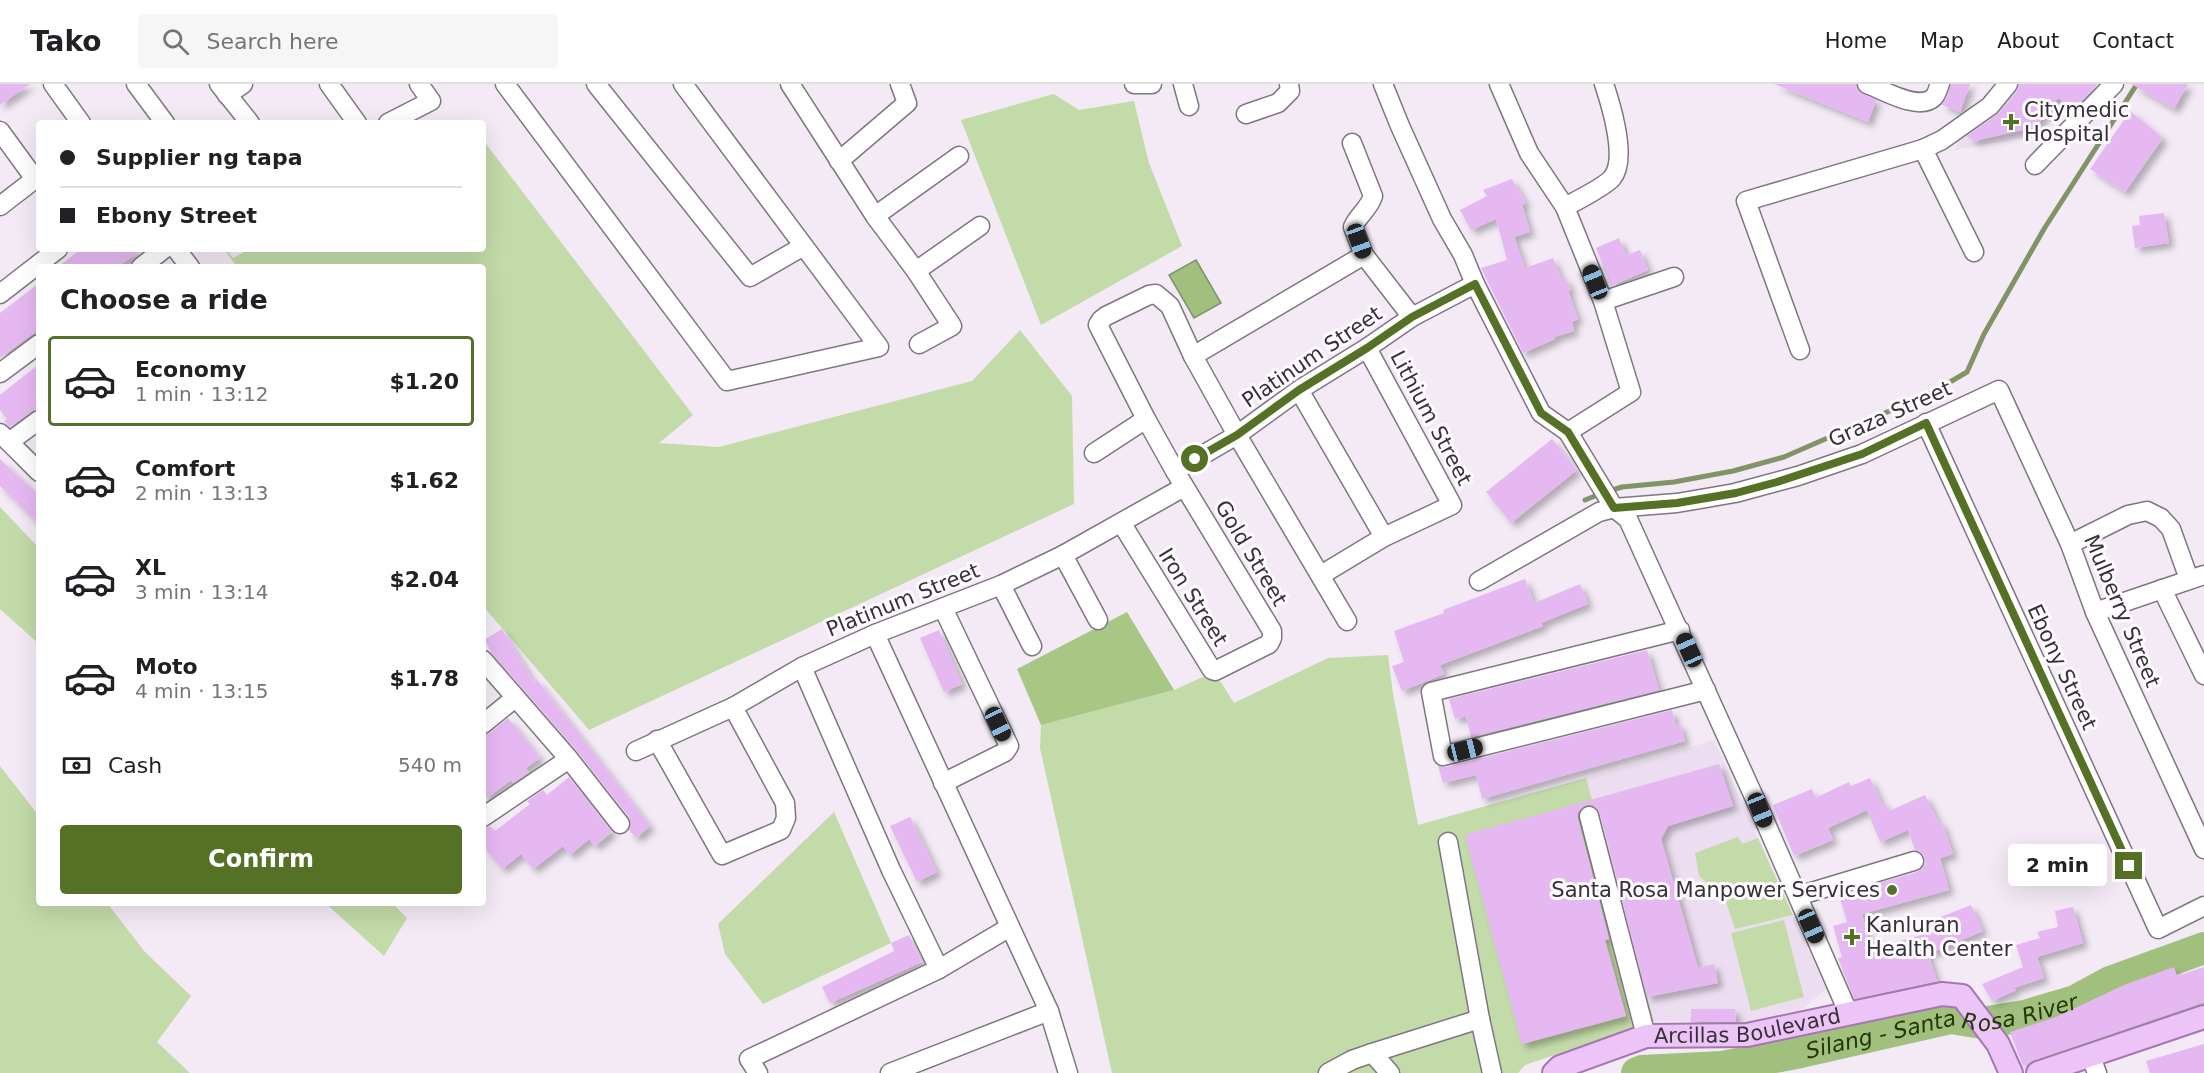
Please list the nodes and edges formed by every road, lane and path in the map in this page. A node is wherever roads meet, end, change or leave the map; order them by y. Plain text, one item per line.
1 (53, 84) edge
2 (136, 84) edge
3 (243, 84) edge
4 (329, 84) edge
5 (419, 84) edge
6 (505, 84) edge
7 (596, 84) edge
8 (683, 84) edge
9 (900, 84) edge
10 (1134, 84) edge
11 (1152, 84) edge
12 (1183, 84) edge
13 (1289, 84) edge
14 (1383, 84) edge
15 (1499, 84) edge
16 (1604, 84) edge
17 (1866, 84) edge
18 (1940, 84) edge
19 (2008, 84) edge
20 (2114, 84) edge
21 (799, 87) edge
22 (223, 90) edge
23 (1189, 106) dead end
24 (1246, 114) dead end
25 (79, 120) edge
26 (163, 120) edge
27 (248, 120) edge
28 (355, 120) edge
29 (394, 120) edge
30 (0, 131) edge
31 (1352, 143) dead end
32 (1923, 149) junction
33 (958, 156) dead end
34 (839, 161) junction
35 (2035, 165) dead end
36 (36, 176) edge
37 (36, 178) edge
38 (0, 206) edge
39 (1565, 207) junction
40 (875, 216) junction
41 (980, 226) dead end
42 (802, 247) junction
43 (54, 252) edge
44 (161, 252) edge
45 (178, 252) edge
46 (1974, 252) dead end
47 (1364, 255) junction
48 (39, 264) edge
49 (145, 264) edge
50 (188, 264) edge
51 (36, 266) edge
52 (916, 271) junction
53 (1674, 278) dead end
54 (1475, 284) junction
55 (0, 294) edge
56 (1603, 301) junction
57 (1412, 317) junction
58 (919, 344) dead end
59 (36, 346) edge
60 (1367, 348) junction
61 (1800, 350) dead end
62 (1193, 356) junction
63 (0, 373) edge
64 (1299, 390) junction
65 (1999, 390) joint
66 (1146, 419) junction
67 (36, 421) edge
68 (1926, 423) junction
69 (1568, 432) junction
70 (1237, 435) junction
71 (4, 437) edge
72 (1094, 453) dead end
73 (36, 469) edge
74 (1174, 471) junction
75 (1184, 488) junction
76 (1612, 505) junction
77 (1122, 524) junction
78 (1384, 537) junction
79 (2070, 544) junction
80 (1063, 555) junction
81 (1322, 575) junction
82 (2196, 577) edge
83 (1479, 580) dead end
84 (1001, 585) junction
85 (2162, 590) junction
86 (943, 608) junction
87 (2095, 612) junction
88 (1098, 620) dead end
89 (1347, 621) dead end
90 (1680, 630) junction
91 (875, 634) junction
92 (1269, 644) joint
93 (1032, 646) dead end
94 (2199, 654) edge
95 (486, 664) edge
96 (802, 667) junction
97 (2204, 675) edge
98 (1706, 690) junction
99 (515, 698) junction
100 (733, 707) junction
101 (486, 722) edge
102 (657, 740) junction
103 (636, 751) dead end
104 (569, 759) junction
105 (943, 783) junction
106 (486, 815) edge
107 (1588, 816) dead end
108 (620, 824) dead end
109 (1448, 842) dead end
110 (2204, 849) edge
111 (1914, 861) dead end
112 (1798, 896) junction
113 (2204, 906) edge
114 (1010, 927) junction
115 (939, 969) junction
116 (1049, 1011) junction
117 (1848, 1012) junction
118 (2204, 1017) edge
119 (1480, 1019) junction
120 (1646, 1036) junction
121 (1372, 1053) junction
122 (2094, 1064) edge
123 (1331, 1072) edge
124 (758, 1073) edge
125 (890, 1073) edge
126 (1068, 1073) edge
127 (1390, 1073) edge
128 (1492, 1073) edge
129 (1554, 1073) edge
130 (2011, 1073) edge
131 (2038, 1073) edge

1 - 25 street
2 - 26 street
3 - 22 street
4 - 28 street
5 - 29 street
6 - 42 street
7 - 42 street
8 - 42 street
9 - 34 street
10 - 11 street
12 - 23 street
13 - 24 street
14 - 54 street
15 - 39 street
16 - 39 street
17 - 18 street
19 - 32 street
20 - 35 street
21 - 34 street
22 - 27 street
30 - 36 street
31 - 47 street
32 - 46 street
32 - 61 street
33 - 40 street
34 - 40 street
37 - 38 street
39 - 56 street
40 - 52 street
41 - 52 street
43 - 48 street
44 - 49 street
45 - 50 street
47 - 57 street
47 - 62 street
51 - 55 street
52 - 58 street
53 - 56 street
54 - 57 street, Platinum Street
54 - 69 street
56 - 69 street
57 - 60 street, Platinum Street
59 - 63 street
60 - 64 street, Platinum Street
60 - 78 street, Lithium Street
62 - 66 street, Gold Street
62 - 70 street
64 - 70 street, Platinum Street
64 - 78 street
65 - 68 street, Graza Street
65 - 79 street, Mulberry Street
66 - 72 street
66 - 74 street, Gold Street
67 - 71 street
68 - 76 street, Graza Street
68 - 113 street, Ebony Street
69 - 76 street
70 - 74 street, Platinum Street
70 - 81 street
71 - 73 street
74 - 75 street, Gold Street
75 - 77 street, Platinum Street
75 - 92 street, Gold Street
76 - 83 street, Graza Street
76 - 90 street
77 - 80 street, Platinum Street
77 - 92 street, Iron Street
78 - 81 street, Lithium Street
79 - 82 street
79 - 87 street, Mulberry Street
80 - 84 street, Platinum Street
80 - 88 street
81 - 89 street
82 - 85 street
84 - 86 street, Platinum Street
84 - 93 street
85 - 87 street
85 - 94 street
86 - 91 street, Platinum Street
86 - 105 street
87 - 110 street, Mulberry Street
90 - 98 street
90 - 98 street
91 - 96 street, Platinum Street
91 - 105 street
94 - 97 street
95 - 99 street
96 - 100 street, Platinum Street
96 - 115 street
98 - 112 street
99 - 101 street
99 - 104 street
100 - 102 street, Platinum Street
100 - 102 street
102 - 103 street, Platinum Street
104 - 106 street
104 - 108 street
105 - 114 street
107 - 120 street
109 - 119 street
111 - 112 street
112 - 117 street
114 - 115 street
114 - 116 street
115 - 124 street
116 - 125 street
116 - 126 street
117 - 120 main road, Arcillas Boulevard
117 - 130 main road, Arcillas Boulevard
118 - 122 main road
119 - 121 street
119 - 128 street
120 - 129 main road, Arcillas Boulevard
121 - 123 street
121 - 127 street
122 - 131 main road

